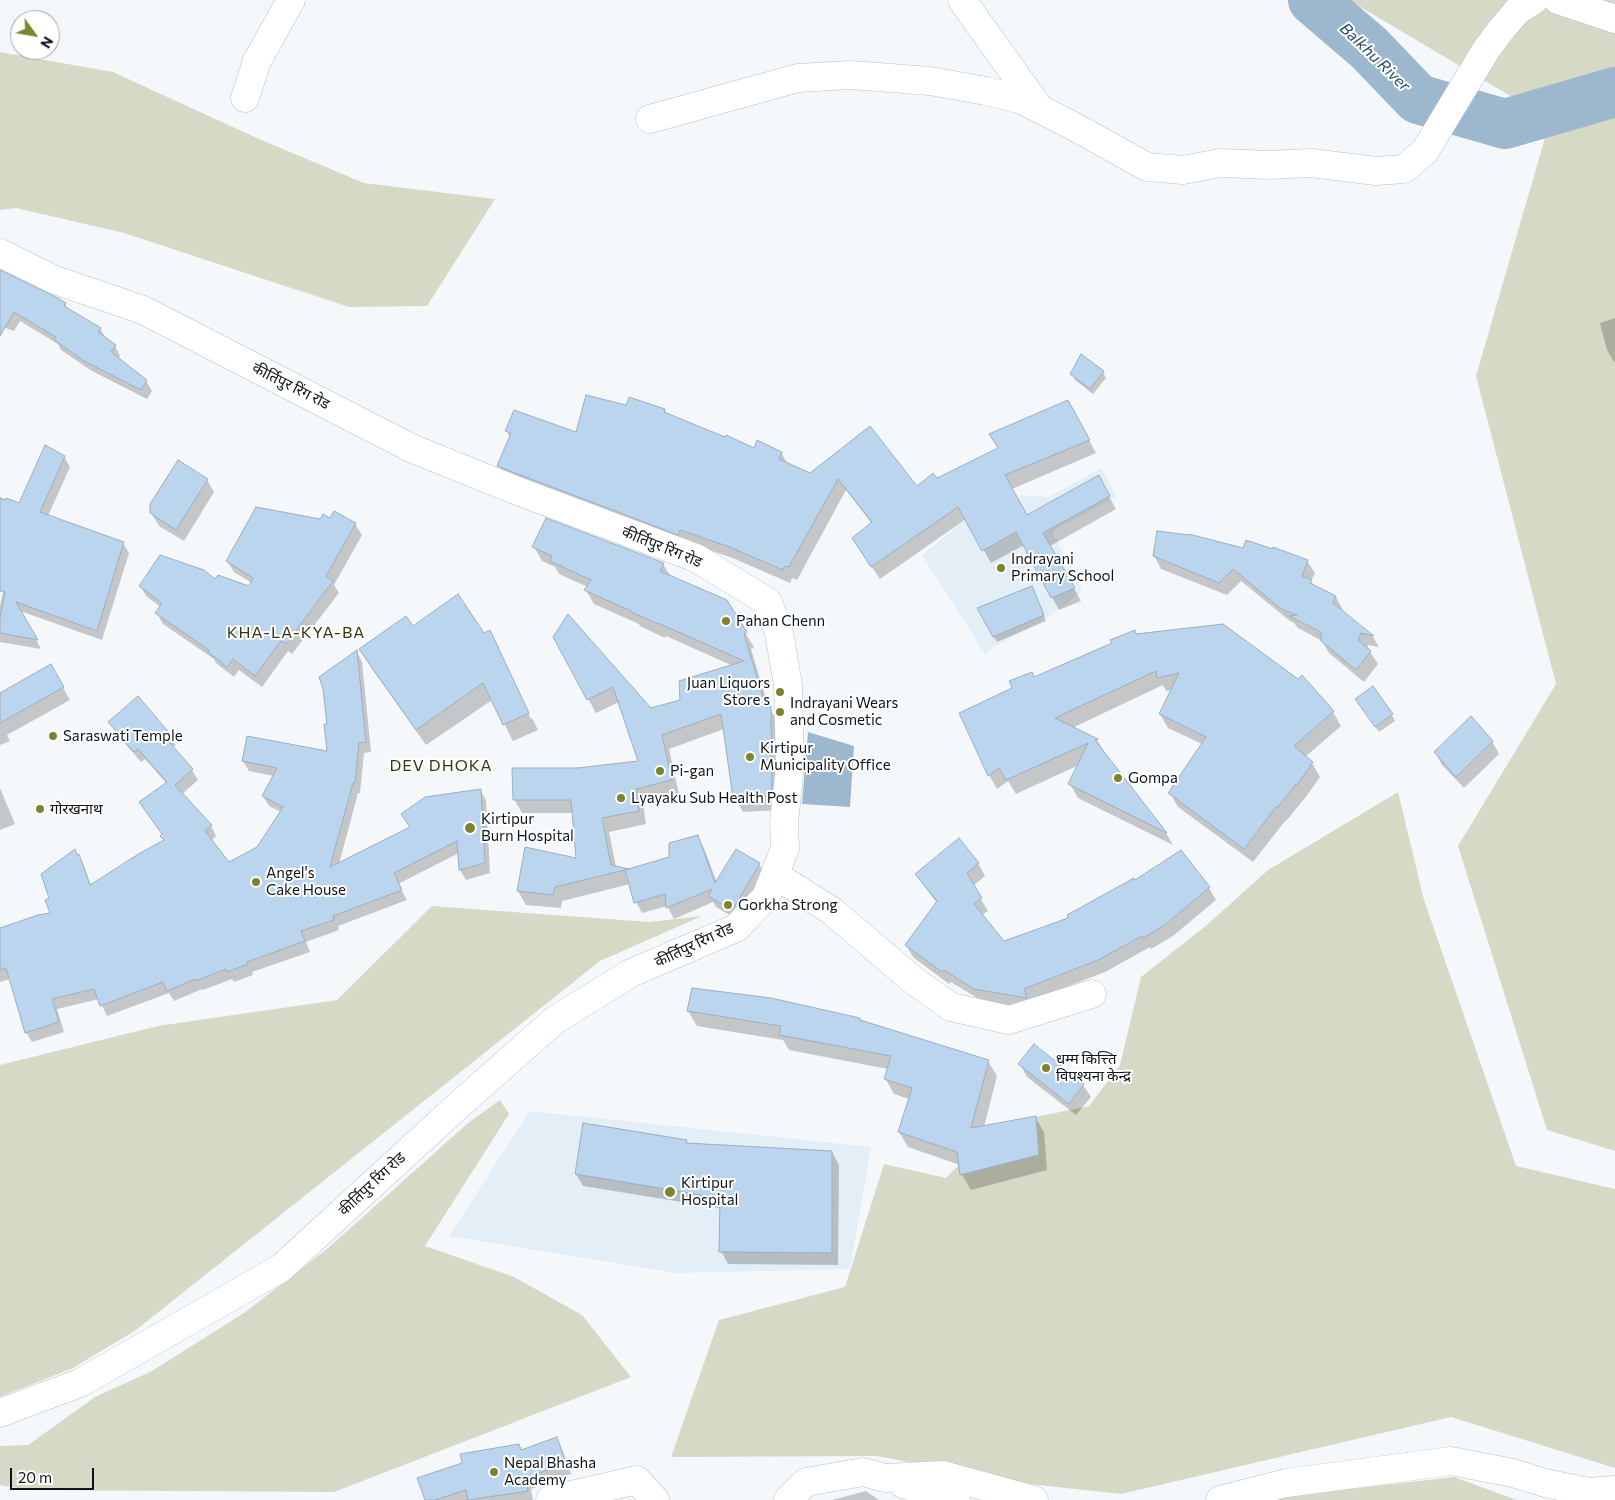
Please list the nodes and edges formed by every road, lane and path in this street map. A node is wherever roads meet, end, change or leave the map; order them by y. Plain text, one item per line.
1 (290, 0) edge
2 (962, 0) edge
3 (1534, 0) edge
4 (1558, 0) edge
5 (1615, 19) edge
6 (245, 98) dead end
7 (1039, 108) junction
8 (650, 120) dead end
9 (0, 253) edge
10 (775, 875) junction
11 (1092, 994) dead end
12 (0, 1414) edge
13 (885, 1478) junction
14 (1615, 1490) edge
15 (550, 1500) edge
16 (655, 1500) edge
17 (788, 1500) edge
18 (956, 1500) edge
19 (1034, 1500) edge
20 (1220, 1500) edge

1 - 6 street
2 - 7 street
3 - 7 street
4 - 5 street
7 - 8 street
9 - 10 street, कीर्तिपुर रिंग रोड
10 - 11 street
10 - 12 street, कीर्तिपुर रिंग रोड
13 - 17 street
13 - 18 street
13 - 19 street
14 - 20 street
15 - 16 street

